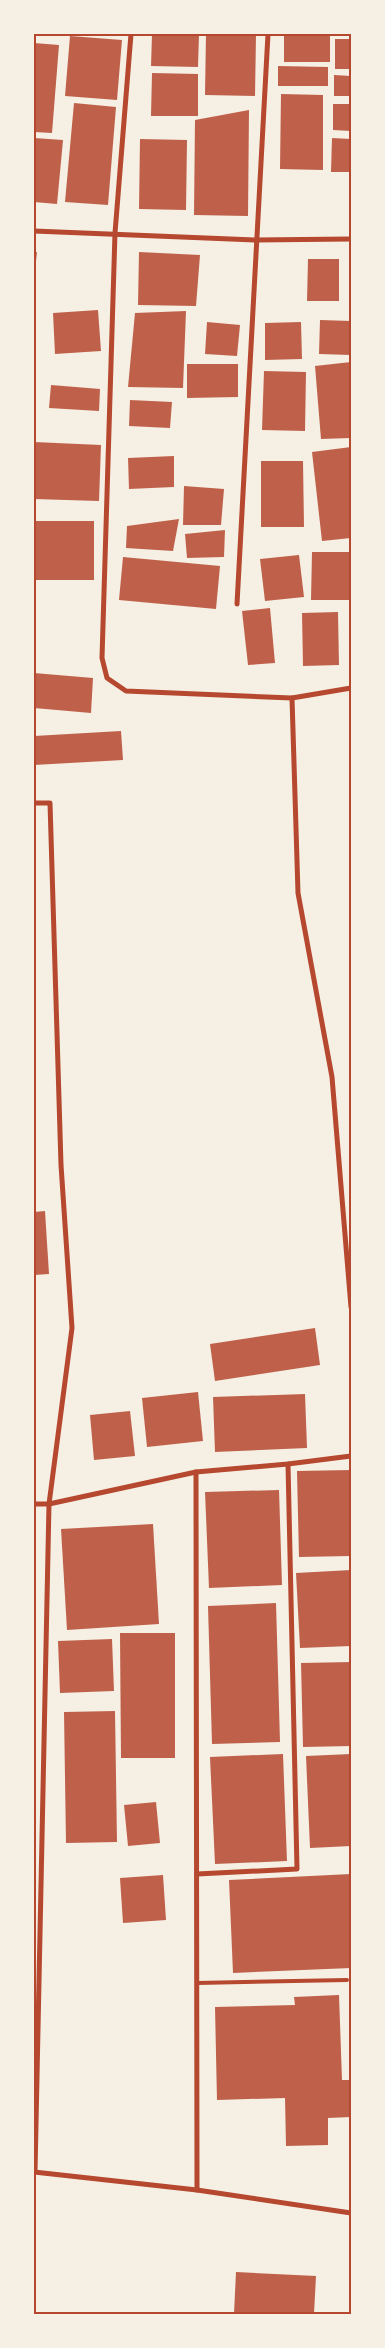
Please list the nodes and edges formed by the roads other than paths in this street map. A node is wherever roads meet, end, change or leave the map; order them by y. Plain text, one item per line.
1 (131, 34) edge
2 (268, 34) edge
3 (34, 231) edge
4 (114, 233) junction
5 (351, 239) edge
6 (255, 240) junction
7 (237, 604) dead end
8 (351, 688) edge
9 (292, 698) junction
10 (34, 803) edge
11 (351, 1307) edge
12 (351, 1456) edge
13 (288, 1464) junction
14 (196, 1472) junction
15 (34, 1504) edge
16 (48, 1504) junction
17 (197, 1874) junction
18 (347, 1980) dead end
19 (197, 1983) junction
20 (34, 2172) edge
21 (197, 2190) junction
22 (351, 2213) edge

1 - 4 street
2 - 6 street
3 - 4 street
4 - 6 street
4 - 9 street
5 - 6 street
6 - 7 street
8 - 9 street
9 - 11 street
10 - 16 street
12 - 13 street
13 - 14 street
13 - 17 street
14 - 16 street
14 - 17 street
15 - 16 street
16 - 20 street
17 - 19 street
18 - 19 lane
19 - 21 street
20 - 21 street
21 - 22 street

